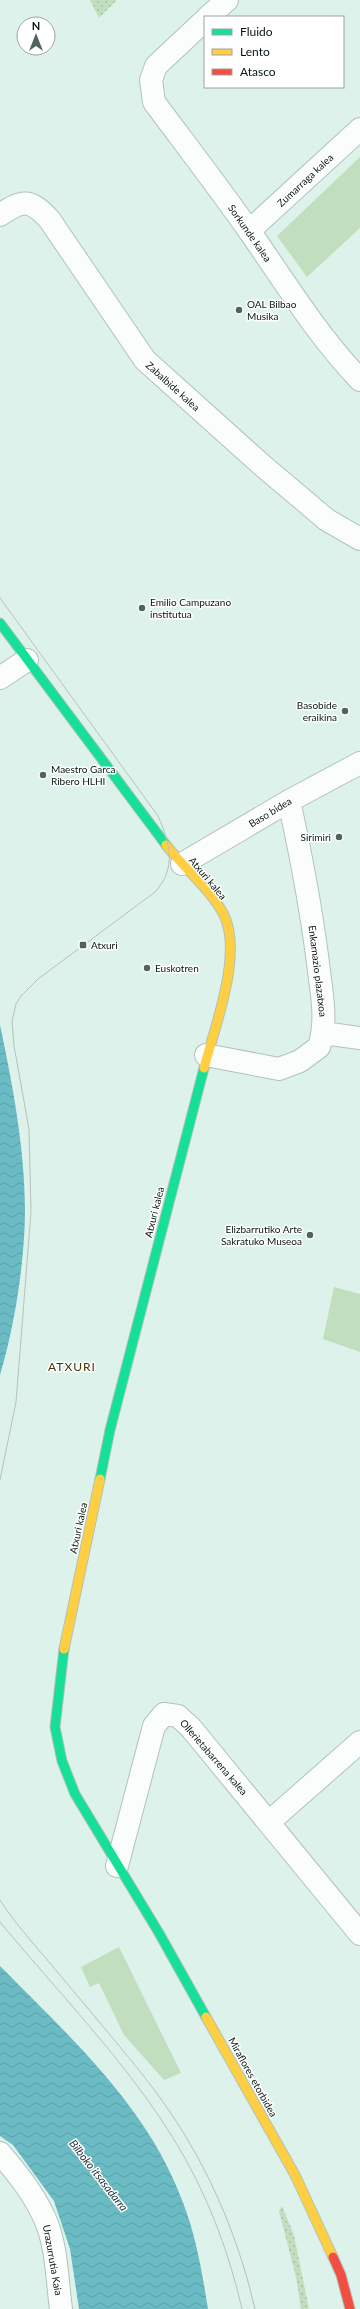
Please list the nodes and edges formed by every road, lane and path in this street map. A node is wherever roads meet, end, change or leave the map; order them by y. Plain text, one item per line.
1 (227, 0) edge
2 (209, 16) edge
3 (204, 21) edge
4 (360, 129) edge
5 (0, 215) edge
6 (249, 231) junction
7 (360, 380) edge
8 (360, 539) edge
9 (0, 623) edge
10 (28, 660) junction
11 (0, 678) edge
12 (360, 764) edge
13 (289, 801) junction
14 (182, 864) junction
15 (323, 1033) junction
16 (360, 1038) edge
17 (206, 1055) junction
18 (360, 1742) edge
19 (269, 1822) junction
20 (118, 1866) junction
21 (360, 1934) edge
22 (0, 2153) edge
23 (61, 2309) edge
24 (350, 2309) edge

1 - 2 street
3 - 6 street, Sorkunde kalea
4 - 6 street, Zumarraga kalea
5 - 8 street, Zabalbide kalea
6 - 7 street, Sorkunde kalea
9 - 10 street, Atxuri kalea
10 - 11 street
10 - 14 street, Atxuri kalea
12 - 13 street, Baso bidea
13 - 14 street, Baso bidea
13 - 15 street, Enkarnazio plazatxoa
14 - 17 street, Atxuri kalea
15 - 16 street
15 - 17 street, Enkarnazio plazatxoa
17 - 20 street, Atxuri kalea
18 - 19 street
19 - 20 street, Ollerietabarrena kalea
19 - 21 street, Ollerietabarrena kalea
20 - 24 street, Miraflores etorbidea
22 - 23 street, Urazurrutia Kaia

